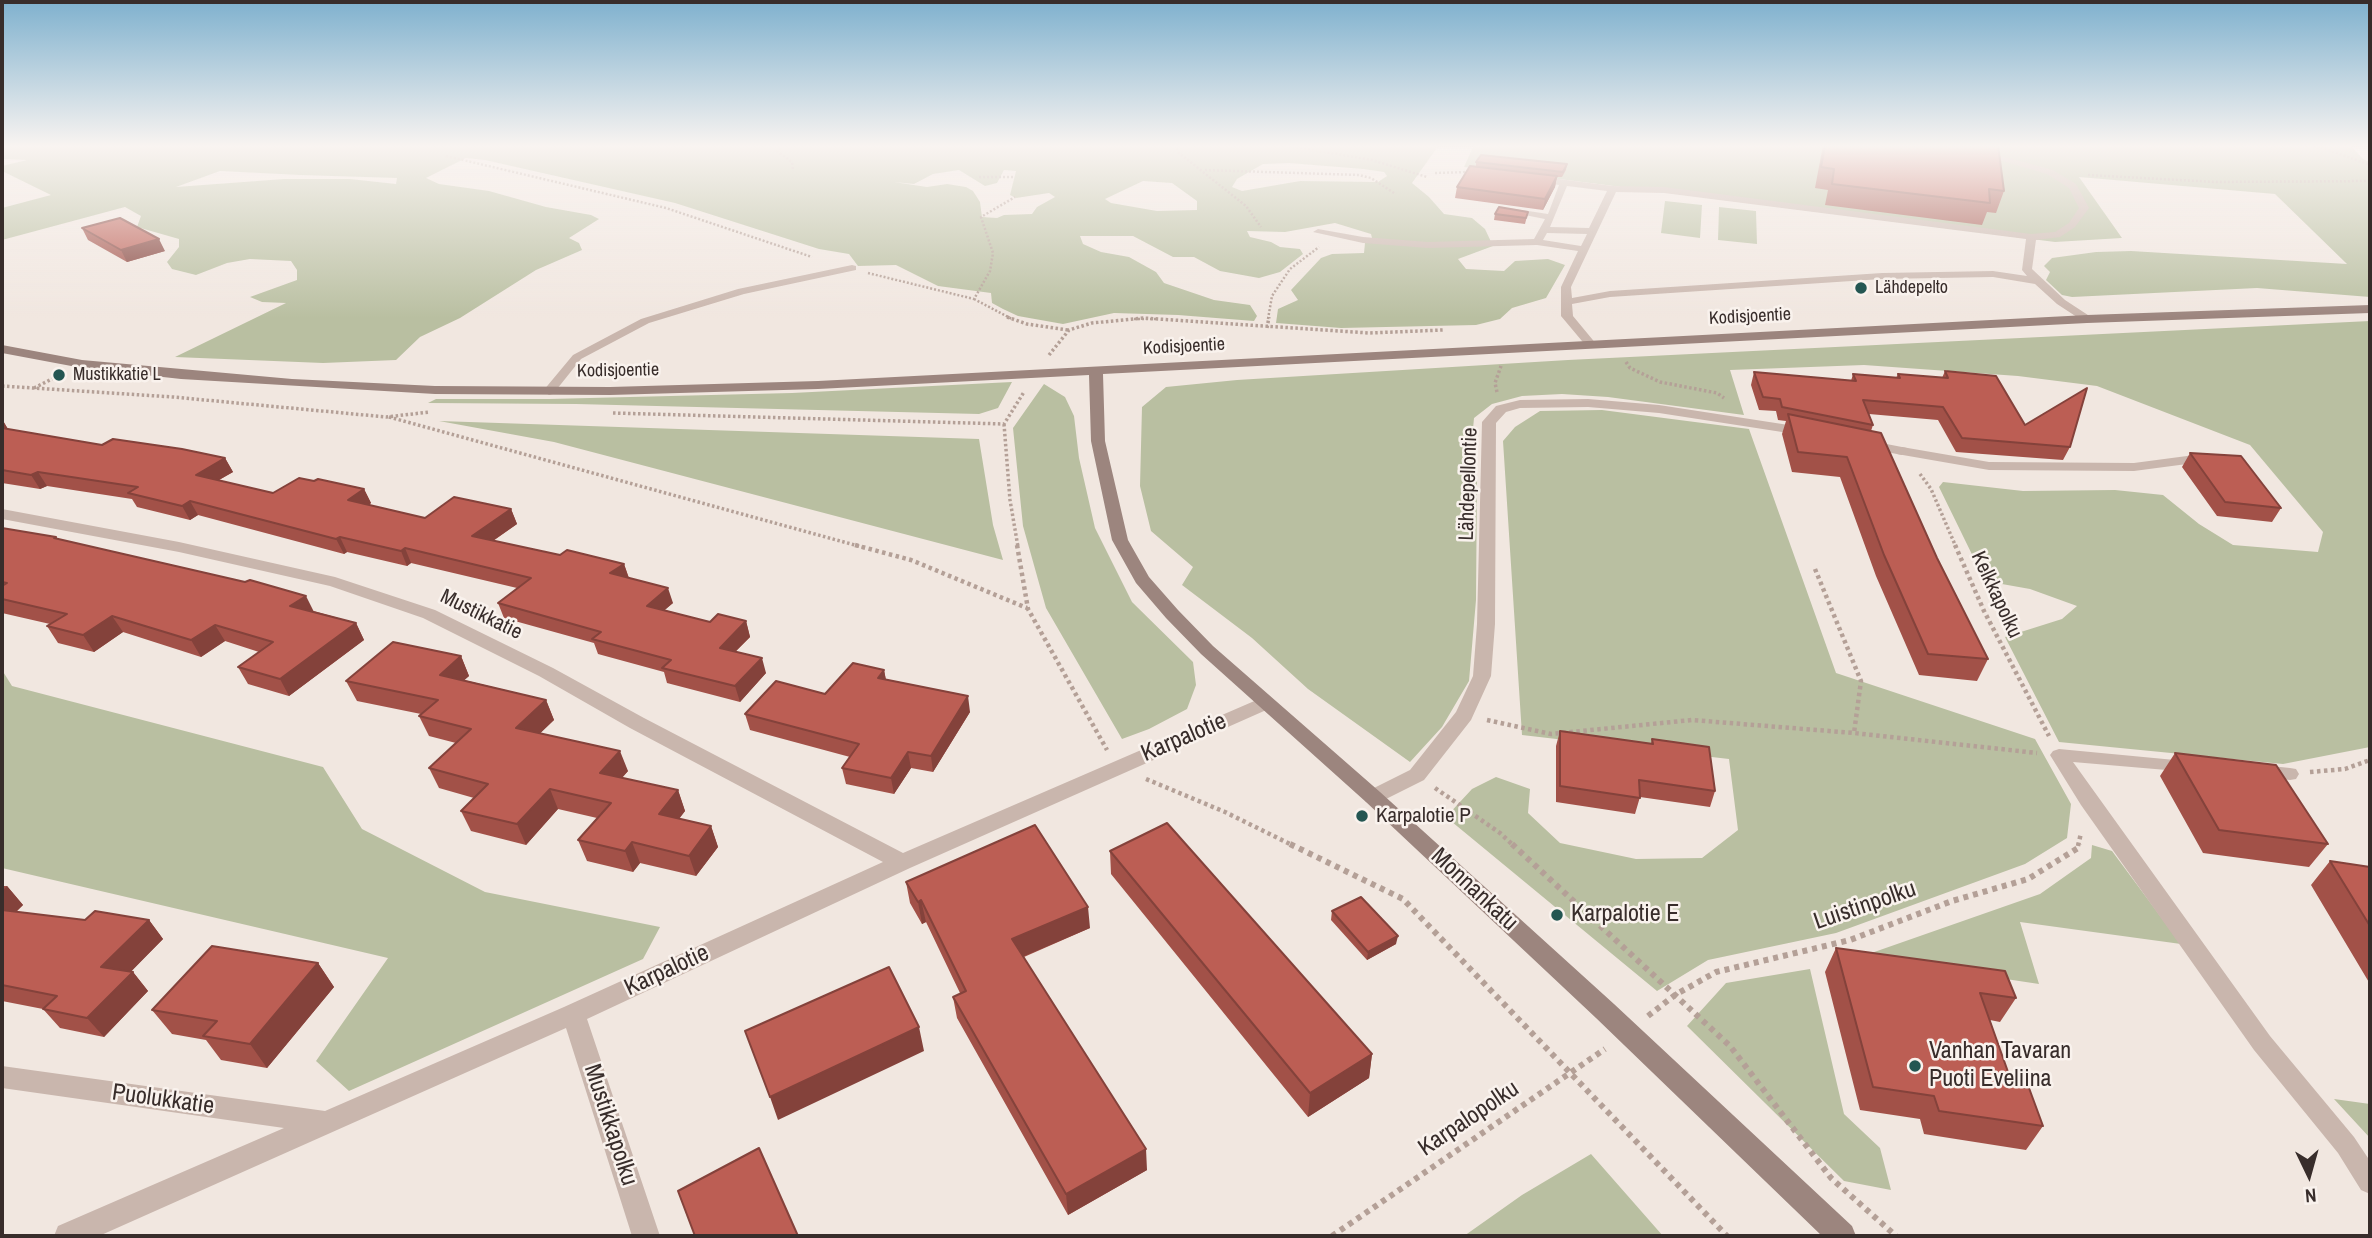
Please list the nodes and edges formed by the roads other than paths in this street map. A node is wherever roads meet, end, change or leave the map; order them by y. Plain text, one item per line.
1 (1556, 203) edge
2 (1607, 203) edge
3 (1790, 203) edge
4 (2081, 203) edge
5 (1500, 209) edge
6 (1551, 217) junction
7 (1544, 230) junction
8 (1318, 232) road end
9 (1593, 232) junction
10 (2031, 237) junction
11 (1536, 242) junction
12 (1583, 249) junction
13 (852, 268) road end
14 (2039, 281) junction
15 (1566, 302) junction
16 (2370, 309) edge
17 (2087, 319) junction
18 (1591, 345) junction
19 (2, 349) edge
20 (1096, 370) junction
21 (549, 391) junction
22 (1824, 436) edge
23 (1850, 440) edge
24 (1902, 451) joint
25 (2202, 458) edge
26 (2, 514) edge
27 (1266, 703) junction
28 (2204, 767) edge
29 (2243, 770) edge
30 (2290, 774) road end
31 (1373, 797) junction
32 (902, 862) junction
33 (573, 1014) junction
34 (2, 1077) edge
35 (323, 1122) junction
36 (2370, 1182) edge
37 (68, 1236) edge
38 (646, 1236) edge
39 (1842, 1236) edge

1 - 6 lane
2 - 9 lane
3 - 10 lane
4 - 10 lane
5 - 6 lane
6 - 7 lane
7 - 9 lane
7 - 11 lane
8 - 11 lane
9 - 12 lane
10 - 14 lane
11 - 12 lane
12 - 15 lane
13 - 21 lane
14 - 15 lane
14 - 17 lane
15 - 18 lane
16 - 17 street, Kodisjoentie
17 - 18 street, Kodisjoentie
18 - 20 street, Kodisjoentie
19 - 21 street, Kodisjoentie
20 - 21 street, Kodisjoentie
20 - 27 street, Monnankatu
22 - 31 street, Lähdepellontie
23 - 24 street
24 - 25 lane
26 - 32 street, Mustikkatie
27 - 31 street, Monnankatu
27 - 32 street, Karpalotie
28 - 36 lane
29 - 30 lane
31 - 39 street, Monnankatu
32 - 33 street, Karpalotie
33 - 35 street, Karpalotie
33 - 38 street, Mustikkapolku
34 - 35 street, Puolukkatie
35 - 37 street, Karpalotie

